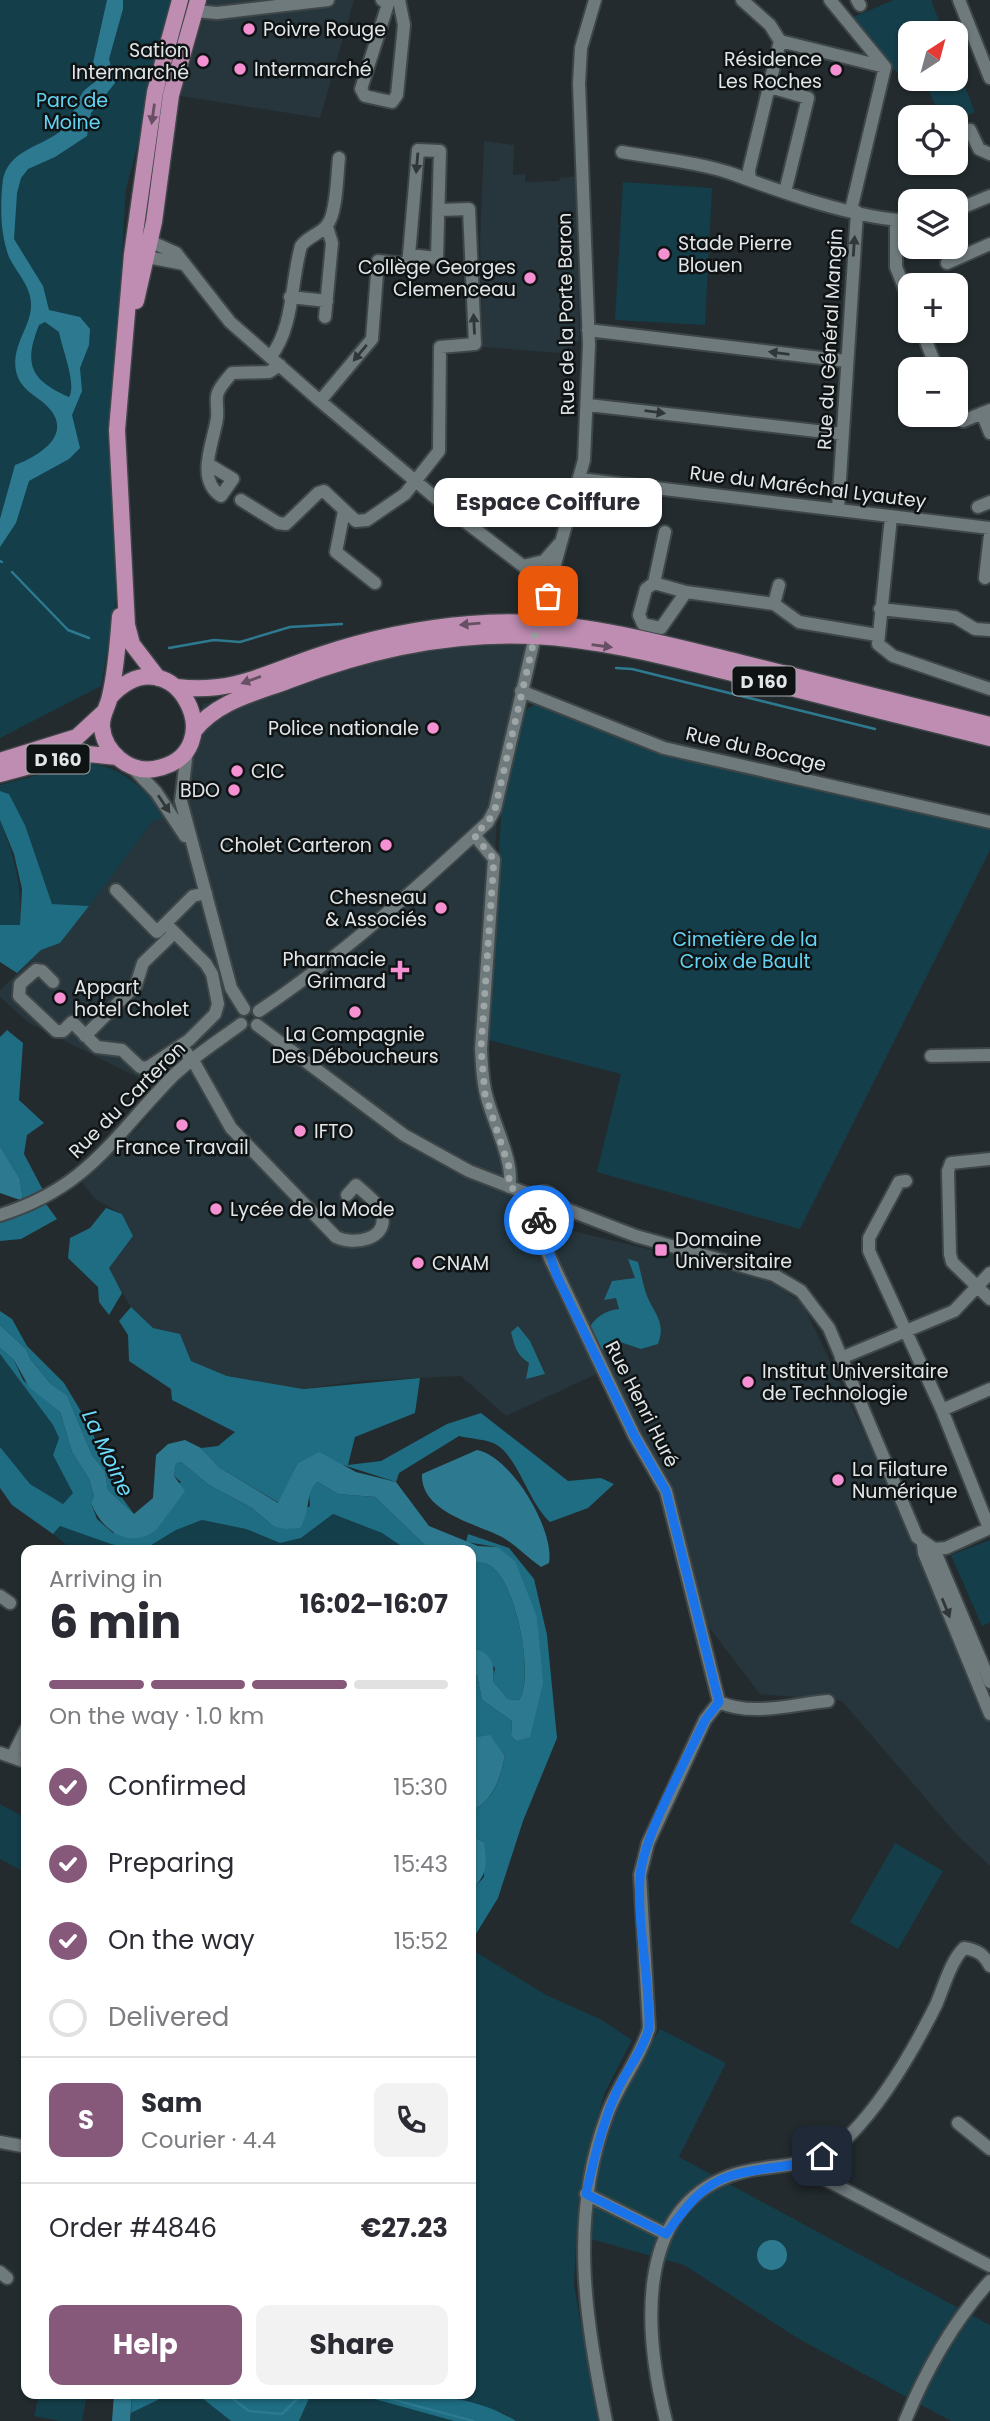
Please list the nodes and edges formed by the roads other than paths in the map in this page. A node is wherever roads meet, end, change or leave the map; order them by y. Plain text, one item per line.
1 (180, 0) edge
2 (328, 0) edge
3 (595, 0) edge
4 (742, 0) edge
5 (830, 0) edge
6 (959, 0) edge
7 (392, 2) edge
8 (197, 5) edge
9 (780, 41) junction
10 (885, 67) junction
11 (990, 78) edge
12 (770, 87) junction
13 (968, 130) edge
14 (622, 152) dead end
15 (990, 155) edge
16 (339, 158) dead end
17 (750, 180) junction
18 (785, 192) junction
19 (990, 196) edge
20 (968, 205) edge
21 (439, 210) junction
22 (854, 211) junction
23 (896, 220) joint
24 (327, 227) junction
25 (990, 244) edge
26 (144, 253) junction
27 (409, 255) junction
28 (947, 262) dead end
29 (898, 273) edge
30 (290, 297) junction
31 (327, 300) junction
32 (325, 317) dead end
33 (588, 330) junction
34 (275, 361) junction
35 (846, 361) junction
36 (320, 401) junction
37 (588, 405) junction
38 (986, 411) edge
39 (968, 418) edge
40 (843, 433) junction
41 (990, 433) edge
42 (208, 464) dead end
43 (580, 479) junction
44 (416, 483) junction
45 (241, 500) dead end
46 (838, 510) junction
47 (344, 511) junction
48 (891, 516) junction
49 (990, 528) edge
50 (665, 532) dead end
51 (990, 535) edge
52 (565, 537) junction
53 (523, 566) junction
54 (985, 578) dead end
55 (553, 580) junction
56 (375, 583) dead end
57 (654, 583) junction
58 (122, 585) junction
59 (779, 585) dead end
60 (686, 592) junction
61 (774, 604) junction
62 (880, 610) junction
63 (537, 630) junction
64 (990, 630) edge
65 (877, 635) junction
66 (158, 678) junction
67 (177, 687) junction
68 (990, 689) edge
69 (521, 691) junction
70 (110, 697) junction
71 (103, 713) junction
72 (990, 725) edge
73 (194, 731) junction
74 (990, 738) edge
75 (188, 747) junction
76 (117, 757) junction
77 (0, 761) edge
78 (132, 767) junction
79 (0, 774) edge
80 (990, 822) edge
81 (474, 835) junction
82 (191, 845) junction
83 (116, 890) dead end
84 (206, 893) junction
85 (170, 929) junction
86 (54, 982) dead end
87 (244, 1009) junction
88 (259, 1011) junction
89 (242, 1024) junction
90 (257, 1026) junction
91 (85, 1036) junction
92 (176, 1050) junction
93 (990, 1055) edge
94 (931, 1056) dead end
95 (187, 1063) junction
96 (990, 1160) edge
97 (905, 1181) dead end
98 (509, 1187) junction
99 (347, 1195) dead end
100 (543, 1204) junction
101 (0, 1215) edge
102 (990, 1273) edge
103 (977, 1287) junction
104 (990, 1299) edge
105 (907, 1331) junction
106 (841, 1358) junction
107 (990, 1389) edge
108 (942, 1410) junction
109 (990, 1528) edge
110 (928, 1546) junction
111 (982, 1666) edge
112 (990, 1682) edge
113 (828, 1701) dead end
114 (719, 1702) junction
115 (990, 1714) edge
116 (21, 1735) edge
117 (6, 1754) edge
118 (990, 1966) edge
119 (958, 2123) dead end
120 (0, 2142) edge
121 (21, 2146) edge
122 (990, 2150) edge
123 (807, 2162) junction
124 (586, 2194) junction
125 (666, 2234) junction
126 (990, 2266) edge
127 (990, 2281) edge
128 (606, 2421) edge
129 (666, 2421) edge
130 (905, 2421) edge

1 -> 26 main road
2 - 8 street
3 - 33 street, Rue de la Porte Baron
4 - 9 street
5 - 10 street
6 - 11 street
7 - 7 street
8 - 26 main road
9 - 10 street
9 - 12 street
10 - 22 street, Rue du Général Mangin
12 - 17 street
12 - 18 street
13 - 15 street
14 - 17 street
16 - 24 street
17 - 18 street
18 - 22 street
19 - 20 street
21 - 27 street
21 -> 27 street
44 -> 21 street
22 - 23 street
35 -> 22 street, Rue du Général Mangin
23 - 29 street
24 - 30 street
24 - 31 street
25 - 28 street
26 - 34 street
26 - 58 main road
27 -> 36 street
30 - 31 street
30 - 34 street
31 - 32 street
35 -> 33 street
33 - 37 street, Rue de la Porte Baron
34 - 36 street
34 - 42 street
35 - 40 street, Rue du Général Mangin
36 - 44 street
37 -> 40 street
37 - 43 street, Rue de la Porte Baron
38 - 39 street
38 - 41 street
40 - 46 street, Rue du Général Mangin
43 - 46 street, Rue du Maréchal Lyautey
43 - 52 street, Rue de la Porte Baron
44 - 47 street
44 - 53 street
45 - 47 street
46 - 48 street, Rue du Maréchal Lyautey
47 - 56 street
48 - 49 street, Rue du Maréchal Lyautey
48 - 62 street
50 - 57 street
51 - 54 street
52 - 53 street
52 - 55 street, Rue de la Porte Baron
53 - 55 street
55 - 63 street, Rue de la Porte Baron
57 - 60 street
57 - 60 street
58 - 66 main road
58 - 70 main road
59 - 61 street
60 - 61 street
61 - 65 street
62 - 64 street
62 - 65 street
63 -> 67 main road, D 160
63 - 69 street, Rue de la Porte Baron
63 - 72 main road, D 160
63 - 73 main road, D 160
63 -> 74 main road, D 160
65 - 68 street
66 - 67 main road
66 - 70 main road
67 - 73 main road
69 - 80 street, Rue du Bocage
69 - 81 street, Rue de la Porte Baron
70 - 71 main road
71 - 76 main road
71 - 77 main road, D 160
73 - 75 main road
75 - 78 main road
75 - 82 street
76 - 78 main road
76 - 79 main road, D 160
78 -> 82 street
81 - 88 street
81 - 98 street
82 - 84 street
83 - 85 street
84 - 85 street
84 - 87 street
85 - 91 street
85 - 92 street
86 - 91 street
87 - 88 street
87 - 89 street
88 - 90 street
89 - 90 street
89 - 95 street, Rue du Carteron
90 - 98 street
91 - 92 street
92 - 95 street
93 - 94 street
95 - 99 street
95 - 101 street, Rue du Carteron
96 - 103 street
97 - 105 street
98 - 100 street
100 - 106 street
100 - 114 street, Rue Henri Huré
102 - 103 street
103 - 104 street
103 - 105 street
105 - 106 street
105 - 108 street
106 - 110 street
107 - 108 street
108 - 109 street
109 - 110 street
110 - 111 street
111 - 112 street
111 - 115 street
113 - 114 street
114 - 124 street
116 - 117 street
118 - 123 street
119 - 122 street
120 - 121 street
123 - 125 street
123 - 126 street
124 - 125 street
124 - 128 street
125 - 129 street
127 - 130 street

